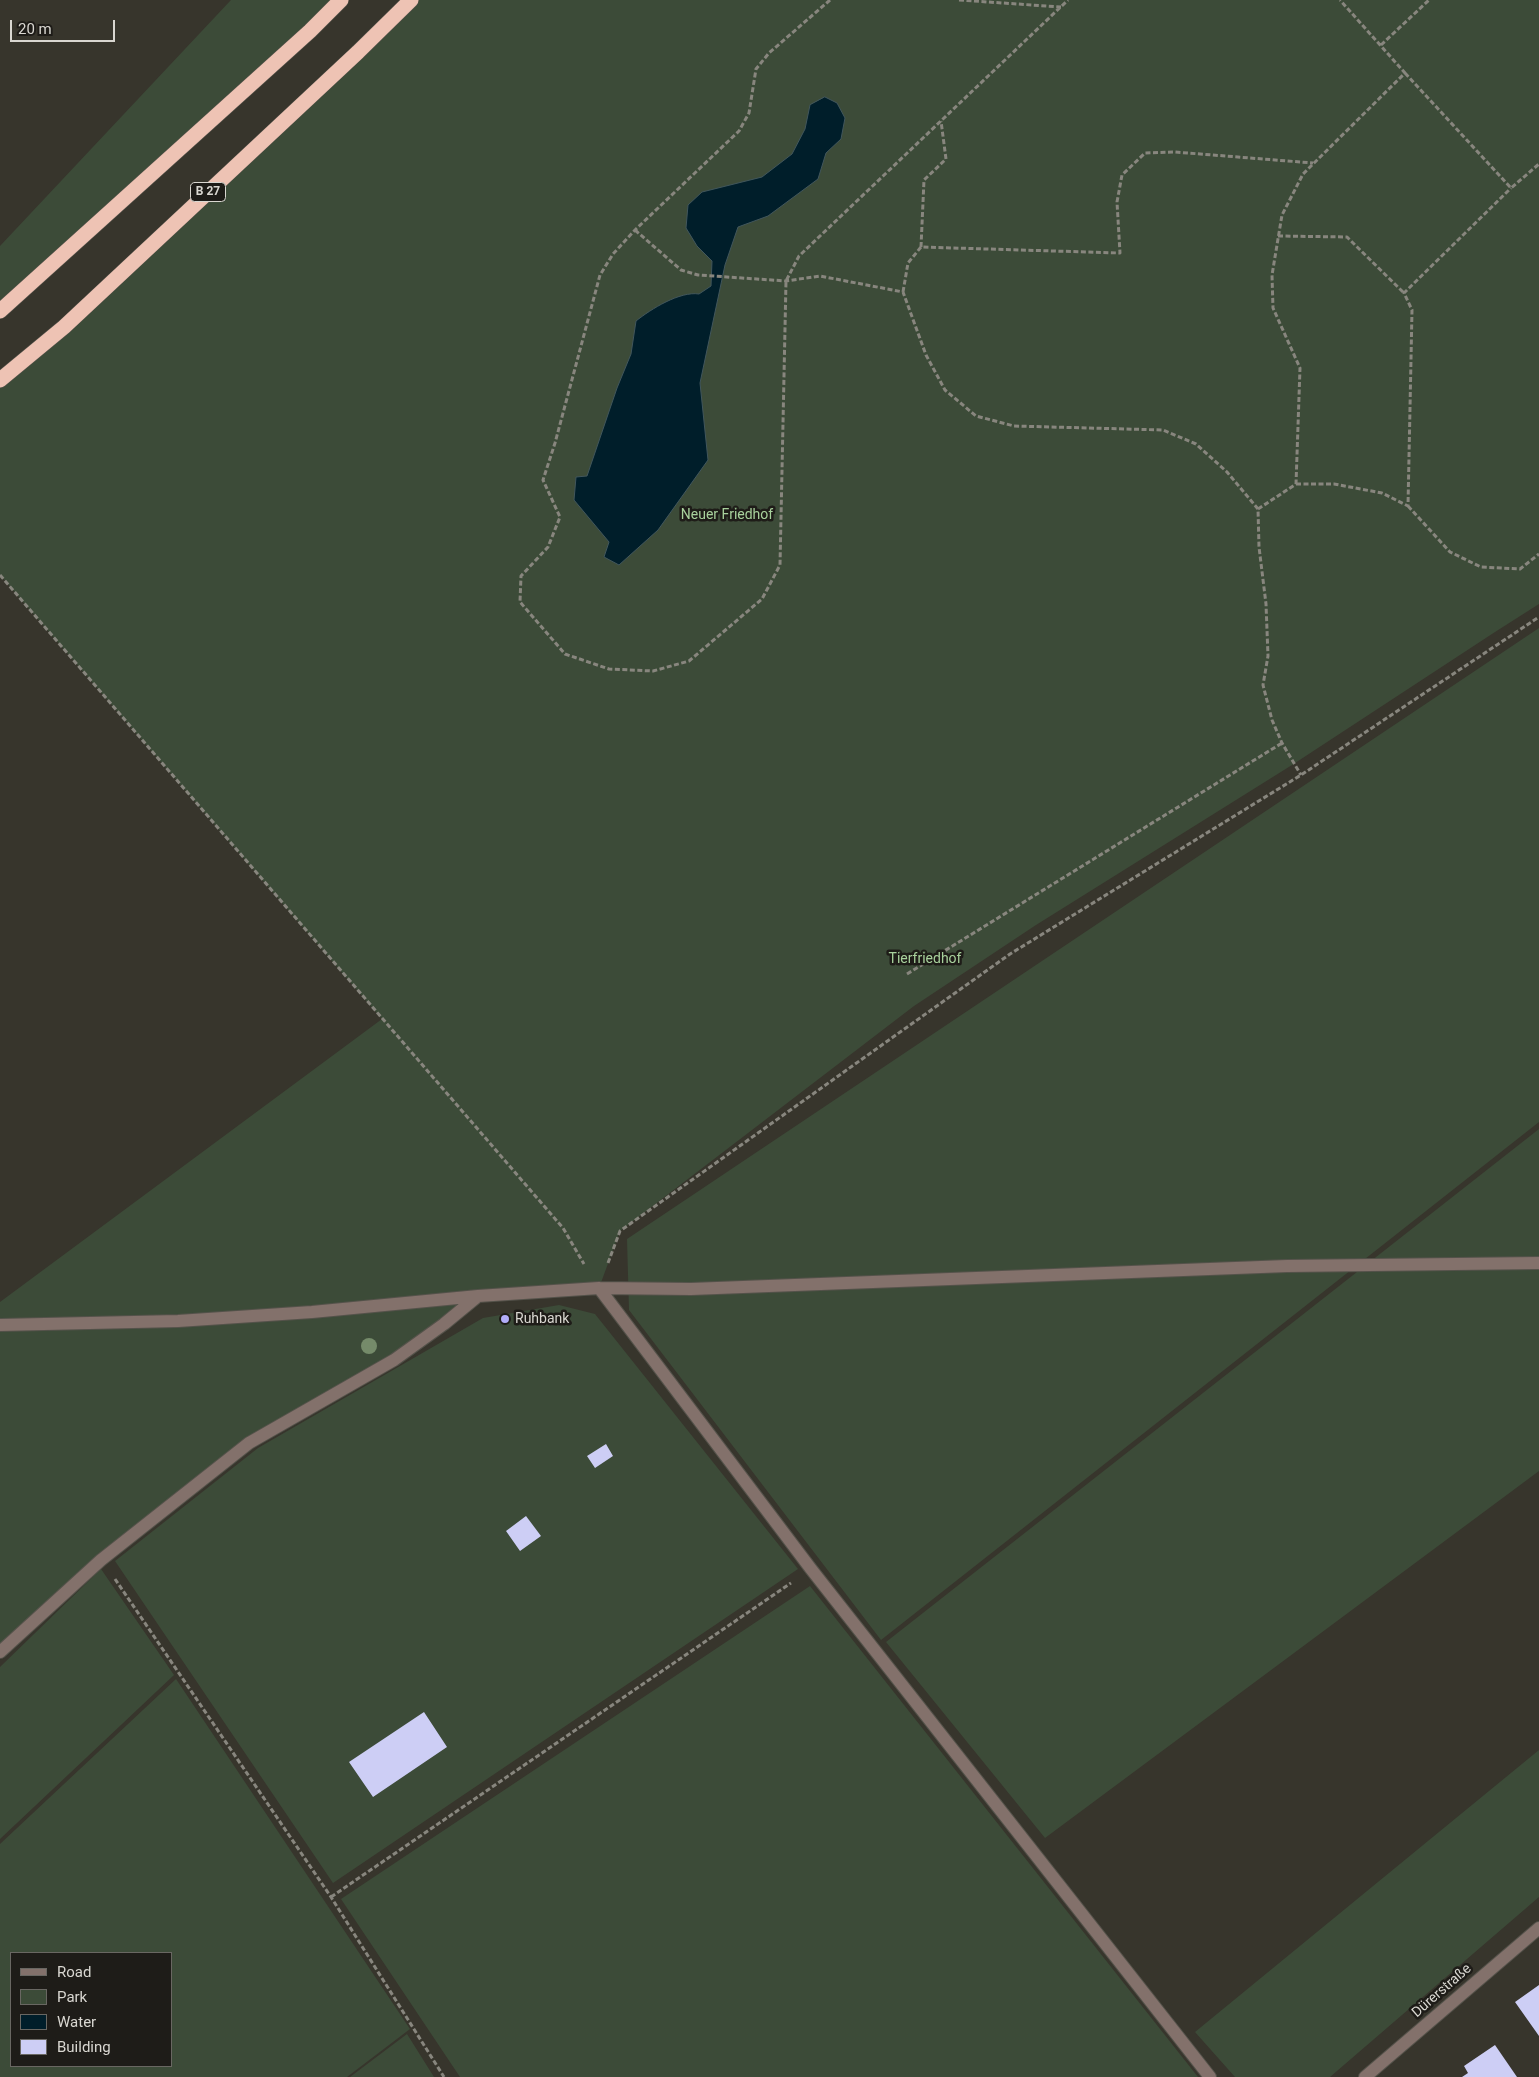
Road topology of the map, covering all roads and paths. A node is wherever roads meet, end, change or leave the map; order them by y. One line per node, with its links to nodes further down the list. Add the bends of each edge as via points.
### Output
1 (341, 0): 21 (highway)
2 (411, 0): 22 (highway, B 27, via 64,327)
3 (830, 0): 15 (path, via 769,53 756,69 749,112 739,131)
4 (959, 0): 8 (path)
5 (1068, 0): 8 (path)
6 (1340, 0): 9 (path)
7 (1429, 0): 9 (path)
8 (1061, 7): 11 (path)
9 (1381, 46): 10 (path)
10 (1405, 72): 12 (path); 14 (path)
11 (941, 121): 17 (path, via 946,159 924,180); 18 (path, via 799,256)
12 (1314, 163): 16 (path, via 1303,174 1282,215); 17 (path, via 1175,152 1145,153 1122,175 1117,202 1120,253)
13 (1539, 164): 14 (path)
14 (1511, 188): 20 (path)
15 (635, 230): 18 (path, via 681,270 698,275); 18 (path, via 613,254 600,275 543,480 560,517 548,547 521,576 520,602 565,654 609,669 652,671 688,661 762,599 780,564)
16 (1278, 236): 20 (path, via 1347,236); 23 (path, via 1272,274 1273,308 1300,368)
17 (921, 247): 19 (path, via 908,263)
18 (786, 281): 19 (path, via 820,276)
19 (903, 292): 25 (path, via 926,355 945,390 976,416 1014,426 1163,430 1196,444 1227,472)
20 (1404, 294): 24 (path, via 1412,310)
21 (0, 311)
22 (0, 380)
23 (1296, 484): 24 (path, via 1334,484 1382,493); 25 (path)
24 (1408, 506): 26 (path, via 1450,552 1481,567 1520,569)
25 (1258, 509): 29 (path, via 1268,647 1264,685 1272,720)
26 (1539, 554)
27 (0, 575): 33 (path, via 563,1228)
28 (1539, 617): 30 (path)
29 (1282, 743): 30 (path); 31 (path)
30 (1301, 775): 33 (path, via 1010,954 620,1231)
31 (907, 974)
32 (1539, 1263): 33 (street, via 1287,1266 690,1289)
33 (599, 1288): 34 (street); 37 (street)
34 (478, 1296): 35 (street, via 178,1321); 36 (street, via 394,1360 249,1443)
35 (0, 1325)
36 (101, 1560): 38 (street); 39 (path)
37 (811, 1569): 39 (path); 42 (street)
38 (0, 1652)
39 (331, 1897): 41 (path)
40 (1539, 1928): 43 (street, Dürerstraße)
41 (444, 2077)
42 (1210, 2077)
43 (1365, 2077)

